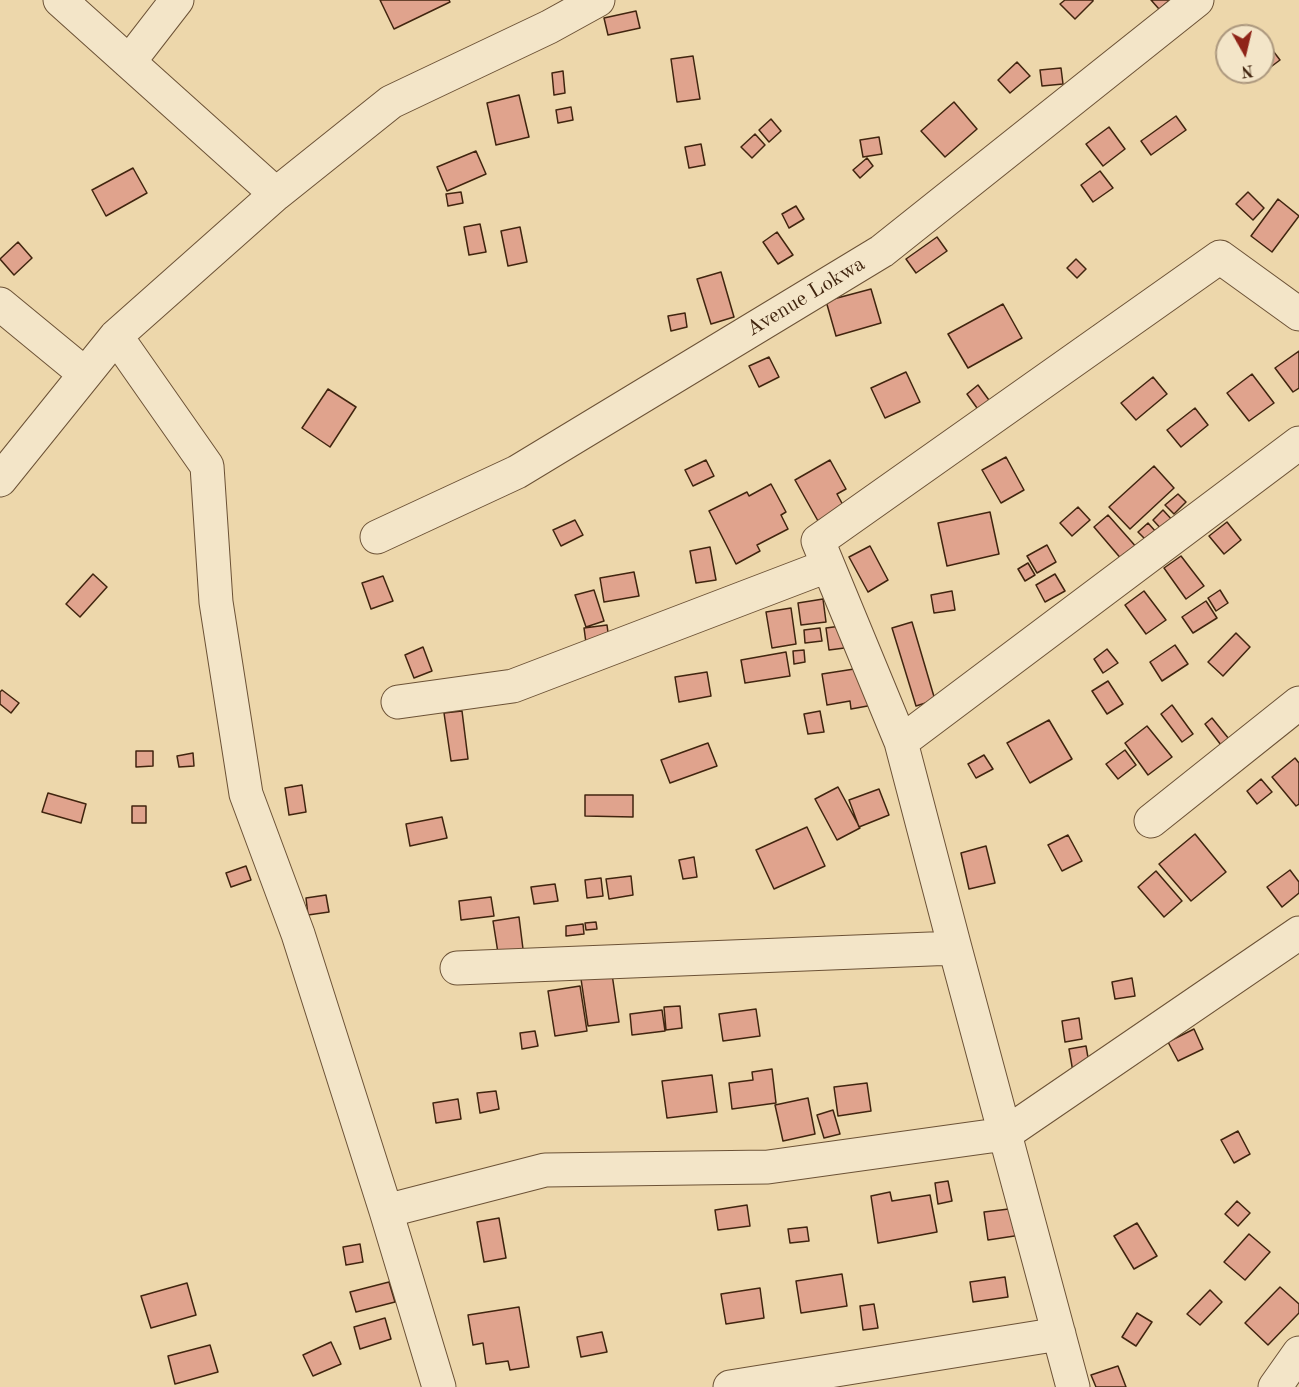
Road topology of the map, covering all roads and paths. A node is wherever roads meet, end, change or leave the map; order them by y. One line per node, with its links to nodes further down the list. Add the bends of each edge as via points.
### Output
1 (60, 0): 5 (street)
2 (177, 0): 5 (street)
3 (598, 0): 6 (street, via 391,102)
4 (1197, 0): 13 (street, Avenue Lokwa, via 882,251 517,472)
5 (129, 62): 6 (street)
6 (276, 194): 9 (street)
7 (0, 303): 10 (street)
8 (1299, 314): 14 (street, via 1220,257 818,541)
9 (116, 336): 10 (street); 23 (street, via 207,466 216,602 246,794 298,934)
10 (85, 374): 12 (street)
11 (1299, 443): 17 (street)
12 (0, 480)
13 (377, 537)
14 (827, 566): 15 (street, via 513,686); 17 (street)
15 (398, 702)
16 (1299, 703): 18 (street)
17 (901, 742): 20 (street)
18 (1151, 821)
19 (1299, 933): 22 (street)
20 (955, 948): 21 (street); 22 (street)
21 (457, 968)
22 (1005, 1134): 23 (street, via 768,1167 545,1170); 24 (street)
23 (386, 1211): 26 (street)
24 (1059, 1334): 27 (street); 28 (street)
25 (1299, 1353): 29 (street)
26 (440, 1387)
27 (730, 1387)
28 (1073, 1387)
29 (1275, 1387)

